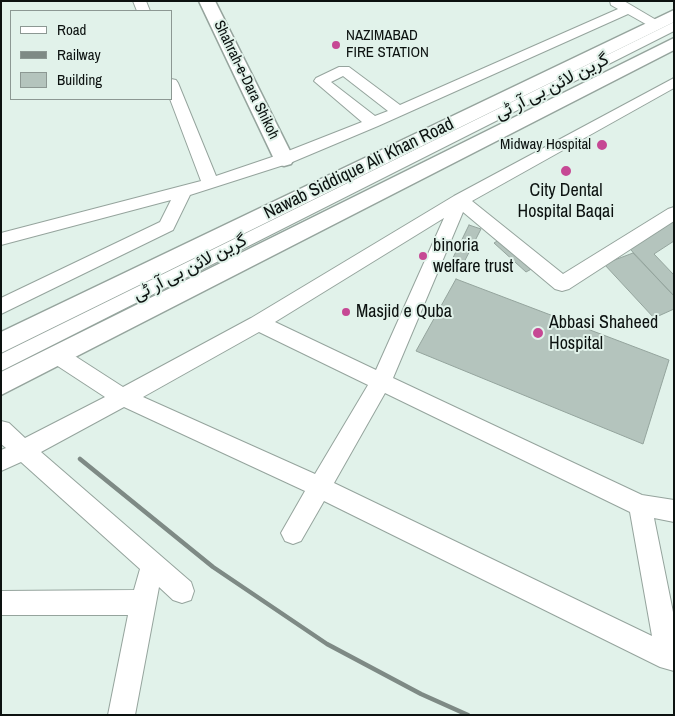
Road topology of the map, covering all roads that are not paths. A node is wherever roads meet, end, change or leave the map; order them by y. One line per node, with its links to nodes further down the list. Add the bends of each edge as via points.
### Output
1 (207, 1): 9 (main road, Shahrah-e-Dara Shikoh)
2 (628, 4): 3 (street); 7 (street, Nawab Siddique Ali Khan Road)
3 (668, 22): 17 (main road, Nawab Siddique Ali Khan Road); 19 (street, گرین لائن بی آر ٹی)
4 (674, 43): 18 (main road, Nawab Siddique Ali Khan Road)
5 (674, 82): 12 (street)
6 (172, 86): 10 (street)
7 (398, 112): 8 (street, Nawab Siddique Ali Khan Road); 8 (street, via 344,70 321,81)
8 (373, 123): 9 (street, Nawab Siddique Ali Khan Road)
9 (284, 159): 10 (street, Nawab Siddique Ali Khan Road)
10 (211, 184): 11 (street, Nawab Siddique Ali Khan Road)
11 (184, 191): 14 (street, Nawab Siddique Ali Khan Road); 15 (street, via 167,226)
12 (460, 200): 13 (street, via 562,284); 16 (street); 20 (street)
13 (674, 213)
14 (1, 239)
15 (1, 307)
16 (258, 323): 20 (street); 22 (street)
17 (1, 343)
18 (57, 356): 21 (main road, Nawab Siddique Ali Khan Road); 22 (street)
19 (1, 362)
20 (380, 382): 26 (street); 27 (street)
21 (1, 384)
22 (122, 397): 24 (street); 26 (street)
23 (1, 430): 24 (street)
24 (23, 450): 25 (street); 30 (street)
25 (1, 460)
26 (320, 487): 29 (street); 34 (street)
27 (640, 505): 28 (street); 34 (street)
28 (674, 511)
29 (293, 533)
30 (153, 565): 31 (street); 32 (street)
31 (182, 591)
32 (144, 602): 33 (street); 35 (street)
33 (1, 603)
34 (672, 658)
35 (120, 715)

